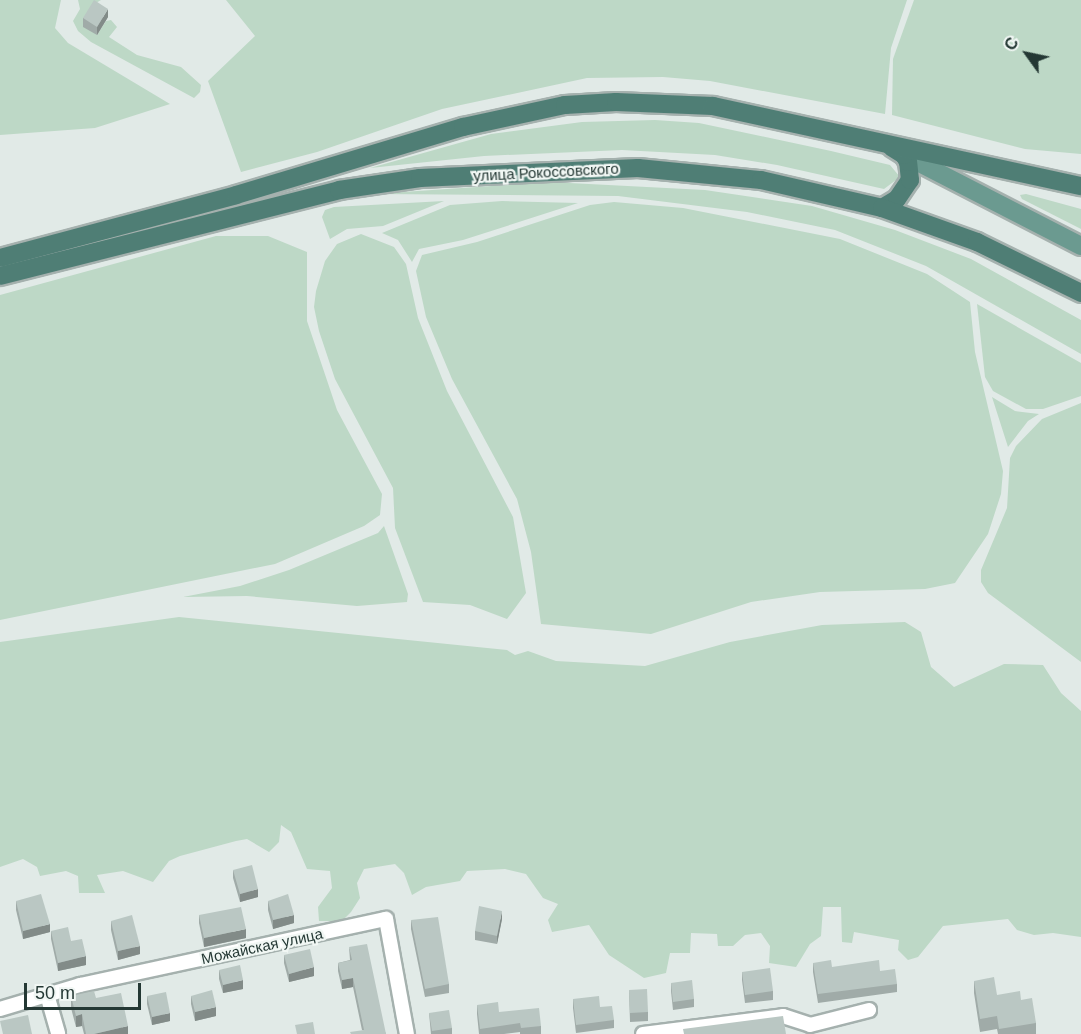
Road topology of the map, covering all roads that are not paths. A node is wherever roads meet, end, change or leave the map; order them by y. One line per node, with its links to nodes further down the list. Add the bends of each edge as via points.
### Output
1 (885, 144): 2 (highway); 3 (highway); 6 (highway, via 713,106 616,102 565,105 463,127 214,201)
2 (904, 154): 4 (highway, via 910,180 897,199); 5 (main road)
3 (1081, 186)
4 (882, 208): 7 (highway, улица Рокоссовского, via 761,180 690,170 597,168 420,178 339,190); 8 (highway, улица Рокоссовского, via 987,246)
5 (1081, 246)
6 (0, 258)
7 (0, 276)
8 (1081, 293)
9 (48, 998): 10 (street, Можайская улица); 13 (street); 14 (street, Можайская улица, via 80,985 386,919)
10 (0, 1009)
11 (869, 1010): 12 (street)
12 (810, 1029): 15 (street, via 783,1016)
13 (58, 1034)
14 (407, 1034)
15 (643, 1034)

